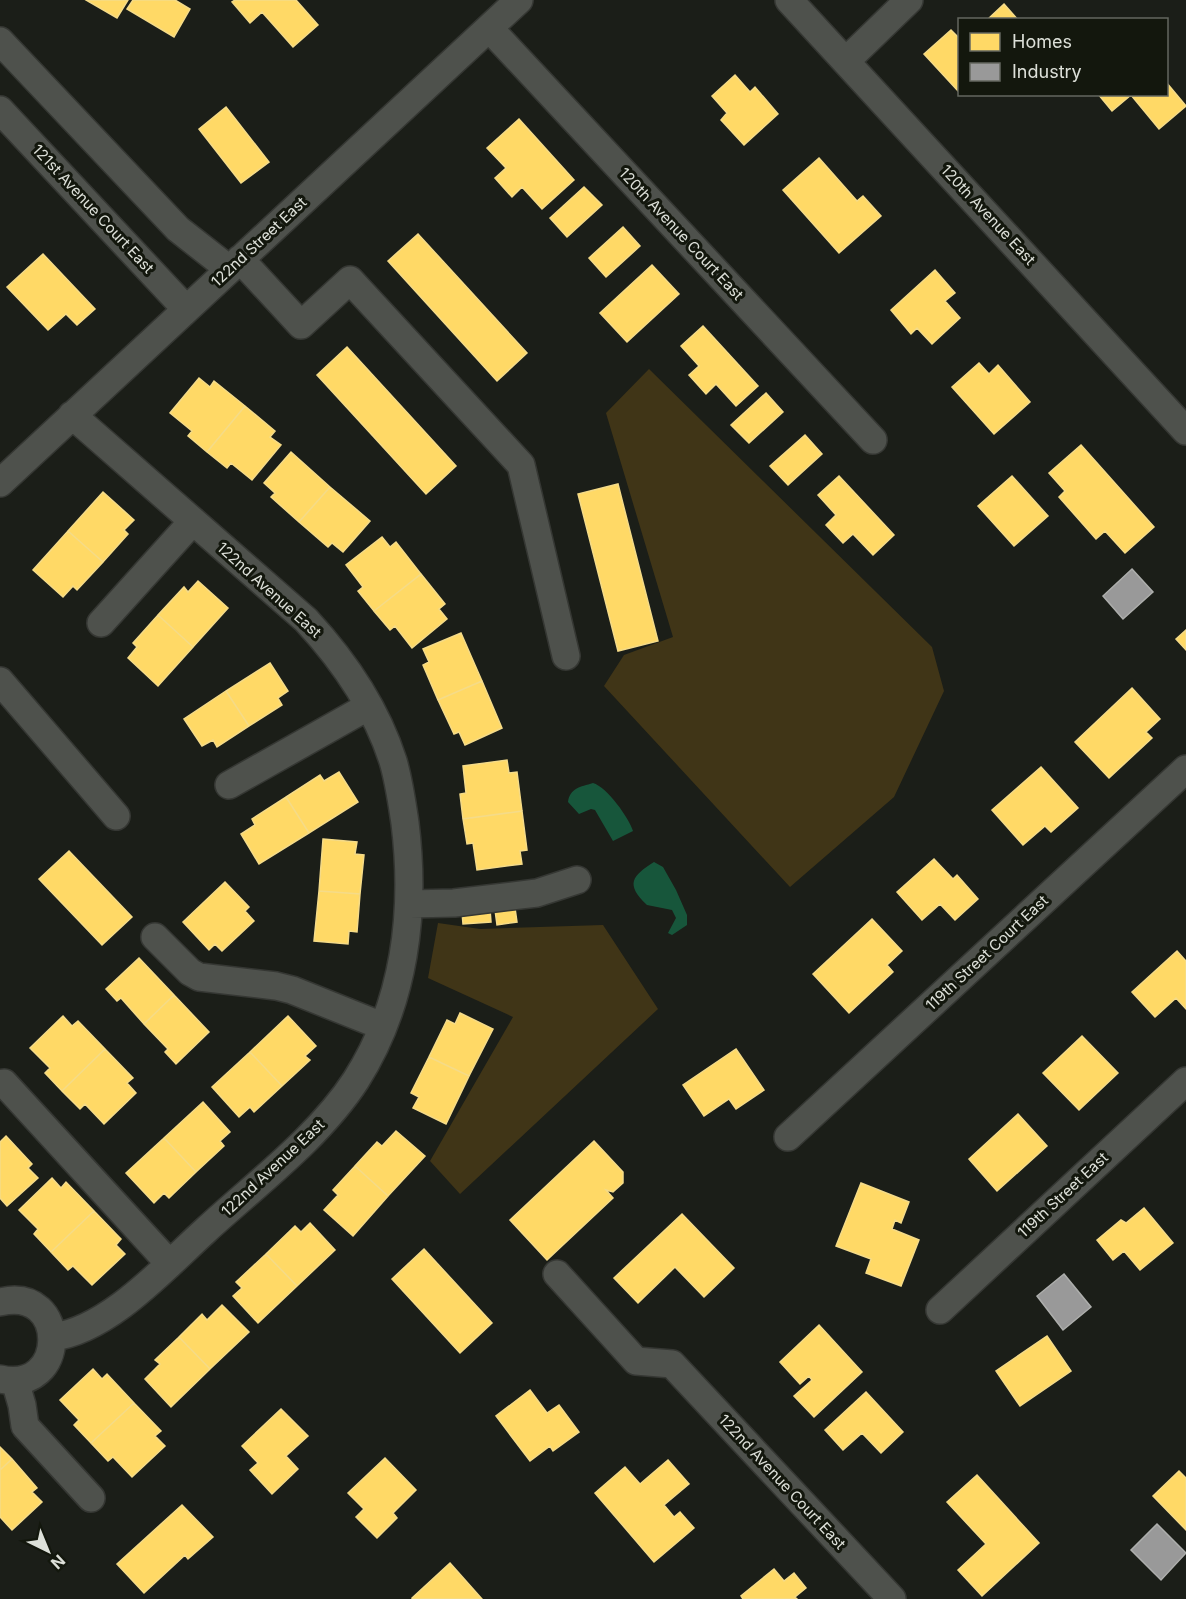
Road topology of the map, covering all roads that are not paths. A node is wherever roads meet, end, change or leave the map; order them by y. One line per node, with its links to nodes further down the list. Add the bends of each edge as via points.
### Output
1 (789, 0): 6 (street, 120th Avenue East)
2 (909, 0): 6 (street)
3 (510, 3): 4 (street, 122nd Street East)
4 (490, 29): 8 (street, 122nd Street East); 12 (street, 120th Avenue Court East)
5 (0, 41): 8 (street, via 178,229)
6 (846, 62): 11 (street, 120th Avenue East)
7 (0, 110): 9 (street, 121st Avenue Court East)
8 (235, 264): 9 (street, 122nd Street East); 16 (street, via 301,325 350,280 521,465)
9 (186, 309): 10 (street, 122nd Street East)
10 (72, 415): 13 (street, 122nd Street East); 14 (street, 122nd Avenue East)
11 (1186, 431)
12 (873, 440)
13 (0, 483)
14 (193, 521): 15 (street); 18 (street, 122nd Avenue East, via 306,620 333,650)
15 (101, 623)
16 (566, 656)
17 (0, 681): 21 (street)
18 (369, 706): 20 (street); 23 (street, 122nd Avenue East, via 393,762 402,804 410,861)
19 (1186, 769): 28 (street, 119th Street Court East)
20 (229, 785)
21 (116, 816)
22 (577, 880): 23 (street, via 537,893)
23 (410, 904): 25 (street, 122nd Avenue East, via 403,963)
24 (155, 937): 25 (street, via 199,977 292,990)
25 (382, 1026): 29 (street, 122nd Avenue East, via 356,1079 321,1126)
26 (1186, 1081): 32 (street, 119th Street East)
27 (4, 1083): 29 (street)
28 (789, 1137)
29 (169, 1263): 33 (street, 122nd Avenue East, via 108,1316 84,1329)
30 (557, 1274): 36 (street, 122nd Avenue Court East, via 636,1361 672,1364)
31 (0, 1302): 33 (street, via 22,1300 34,1306 50,1325)
32 (940, 1310)
33 (53, 1337): 34 (street, via 52,1350 39,1372 28,1378)
34 (8, 1380): 35 (street, via 22,1405 25,1426)
35 (91, 1498)
36 (892, 1599)

